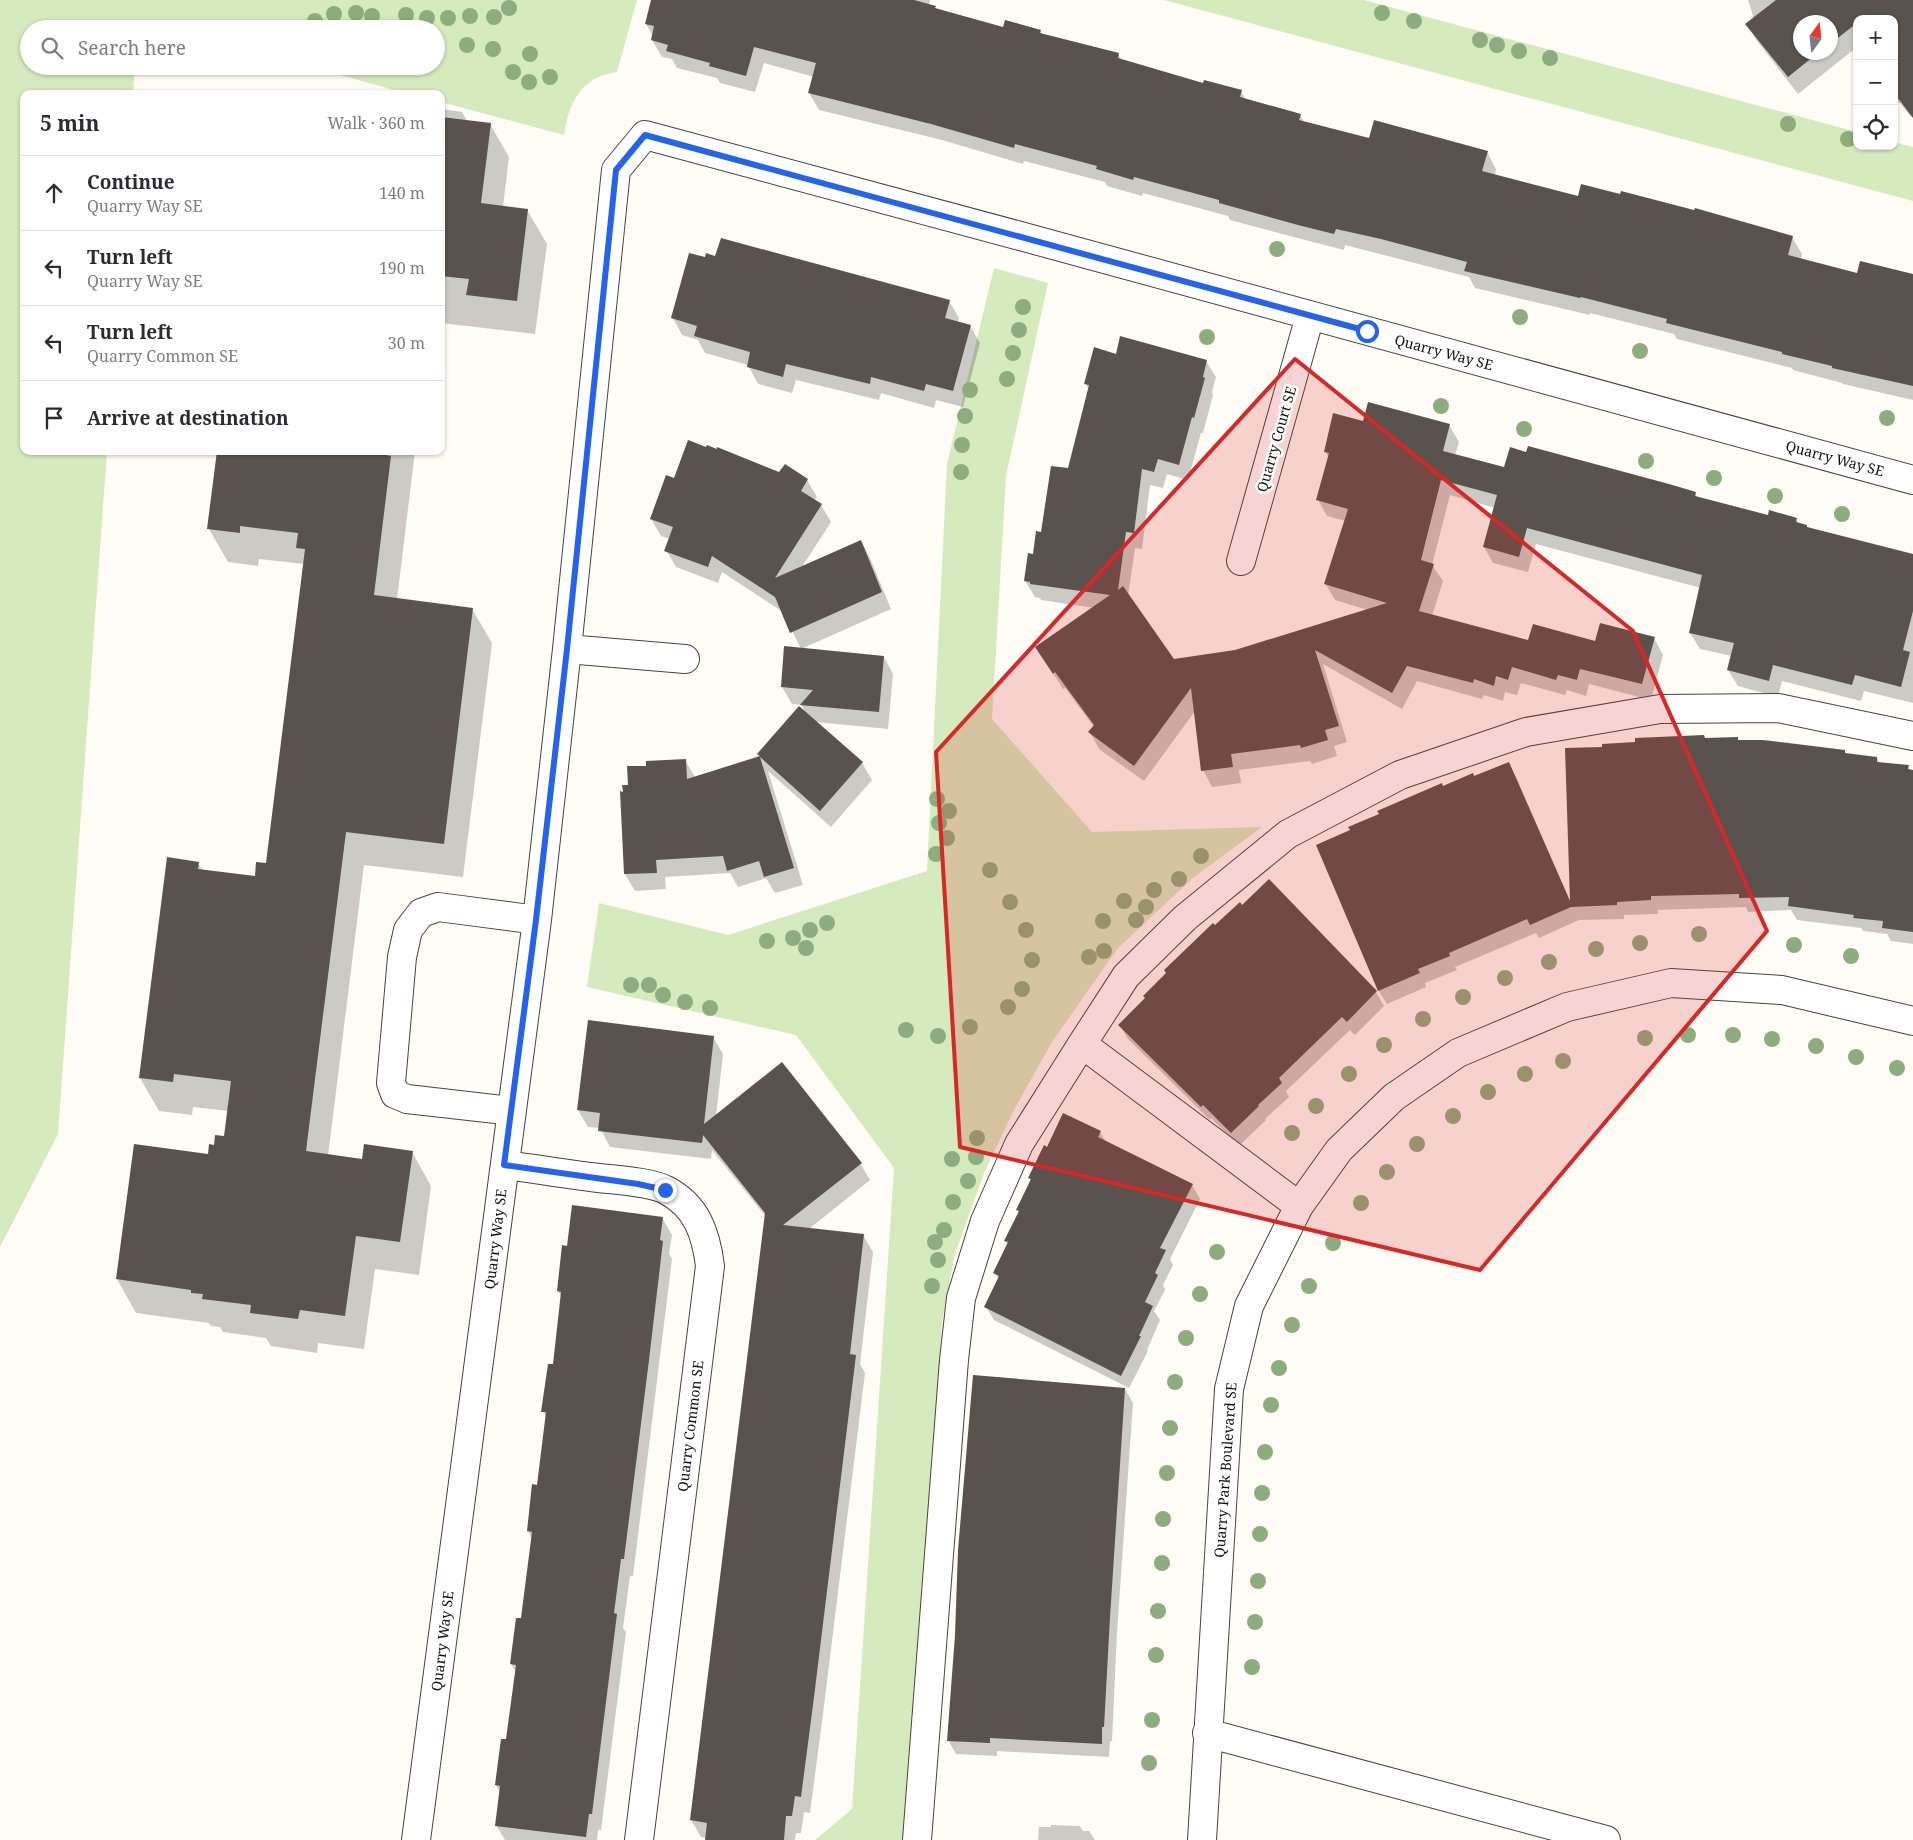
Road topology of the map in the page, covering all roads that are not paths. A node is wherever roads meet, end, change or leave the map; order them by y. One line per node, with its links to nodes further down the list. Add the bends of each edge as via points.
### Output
1 (1310, 316): 2 (street, Quarry Way SE); 3 (street, Quarry Court SE); 4 (street, Quarry Way SE, via 645,135 616,170)
2 (1913, 480)
3 (1241, 561)
4 (567, 649): 5 (street); 7 (street, Quarry Way SE)
5 (685, 659)
6 (1913, 736): 9 (street, via 1778,708 1660,709 1526,732 1400,775 1288,834 1185,918 1126,976)
7 (536, 920): 10 (street, Quarry Way SE); 10 (street, via 438,907 421,913 408,930 402,957 391,1083 395,1094 407,1099)
8 (1913, 1021): 12 (street, Quarry Park Boulevard SE, via 1782,990 1671,983 1567,1007 1458,1053 1394,1097 1339,1150)
9 (1082, 1044): 12 (street); 16 (street, via 1019,1144 985,1221 961,1298)
10 (512, 1110): 11 (street, Quarry Way SE)
11 (504, 1165): 14 (street, Quarry Way SE); 15 (street, Quarry Common SE, via 665,1190 697,1218 707,1242 710,1266)
12 (1299, 1206): 13 (street, Quarry Park Boulevard SE, via 1249,1306 1228,1389)
13 (1207, 1733): 17 (street, Quarry Park Boulevard SE); 18 (street)
14 (424, 1838)
15 (640, 1840)
16 (917, 1840)
17 (1202, 1840)
18 (1606, 1840)

